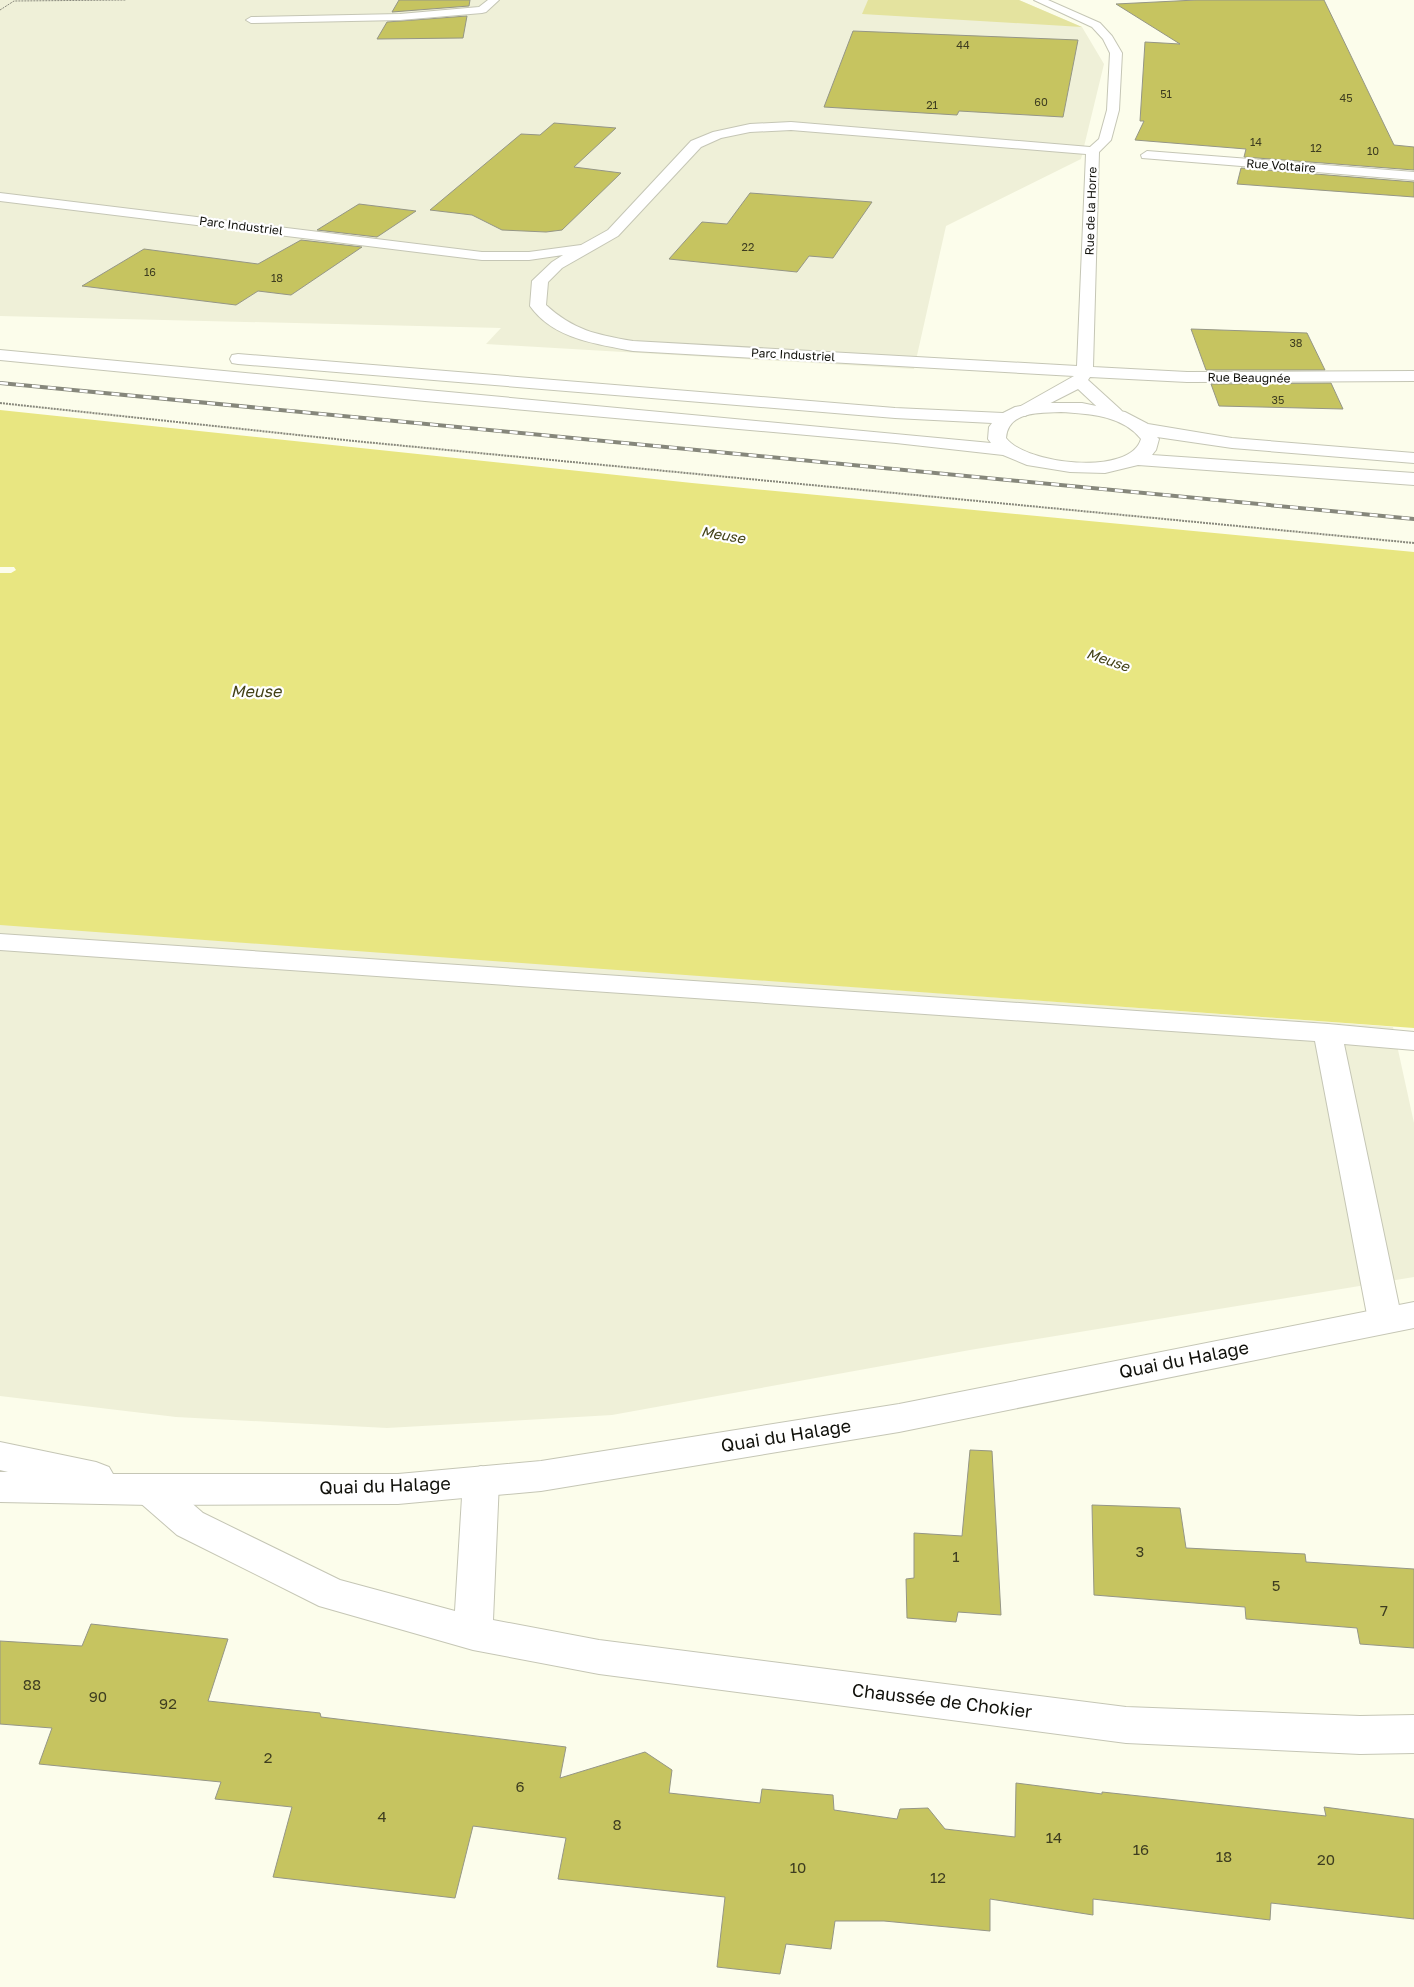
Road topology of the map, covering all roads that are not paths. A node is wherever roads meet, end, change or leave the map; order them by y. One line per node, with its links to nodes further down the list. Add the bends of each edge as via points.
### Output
1 (494, 0): 3 (main road, via 482,10 400,17)
2 (1040, 0): 4 (main road, Rue de la Horre, via 1096,25 1116,53 1113,110 1105,140)
3 (251, 20)
4 (1093, 151): 8 (main road, Parc Industriel, via 790,126 750,128 717,135 696,144 613,233); 15 (main road, Rue de la Horre)
5 (1147, 155): 6 (main road, Rue Voltaire)
6 (1414, 176)
7 (0, 197): 9 (main road, Parc Industriel)
8 (589, 247): 9 (main road, Parc Industriel, via 529,256); 10 (main road, Parc Industriel, via 557,265)
9 (482, 256): 10 (main road, Parc Industriel, via 516,267)
10 (540, 281): 15 (main road, Parc Industriel, via 538,306 553,322 582,337 633,346)
11 (0, 339): 12 (main road)
12 (30, 342)
13 (0, 355): 21 (main road)
14 (219, 357): 19 (main road, via 885,412)
15 (1082, 376): 16 (main road, Rue Beaugnée); 17 (main road); 18 (main road)
16 (1414, 376)
17 (1025, 411): 18 (main road, via 1076,407); 19 (main road)
18 (1115, 414): 20 (main road)
19 (1007, 418): 21 (main road, via 996,433 999,442)
20 (1143, 429): 22 (main road, via 1232,443); 23 (main road, via 1150,439 1147,450)
21 (1008, 450): 23 (main road, via 1032,461 1071,468 1111,466)
22 (1414, 458)
23 (1136, 459): 24 (main road)
24 (1414, 479)
25 (0, 942): 26 (main road)
26 (1328, 1033): 27 (main road); 28 (main road)
27 (1414, 1041)
28 (1400, 1317): 30 (main road, Quai du Halage, via 899,1418 541,1476)
29 (0, 1456): 32 (main road, Quai du Halage)
30 (481, 1481): 32 (main road, Quai du Halage, via 398,1489); 33 (main road)
31 (0, 1487): 32 (main road, Quai du Halage)
32 (151, 1490): 33 (main road, Chaussée de Chokier, via 190,1524 332,1594)
33 (473, 1633): 34 (main road, Chaussée de Chokier, via 599,1657 1126,1724 1360,1735)
34 (1414, 1734)

